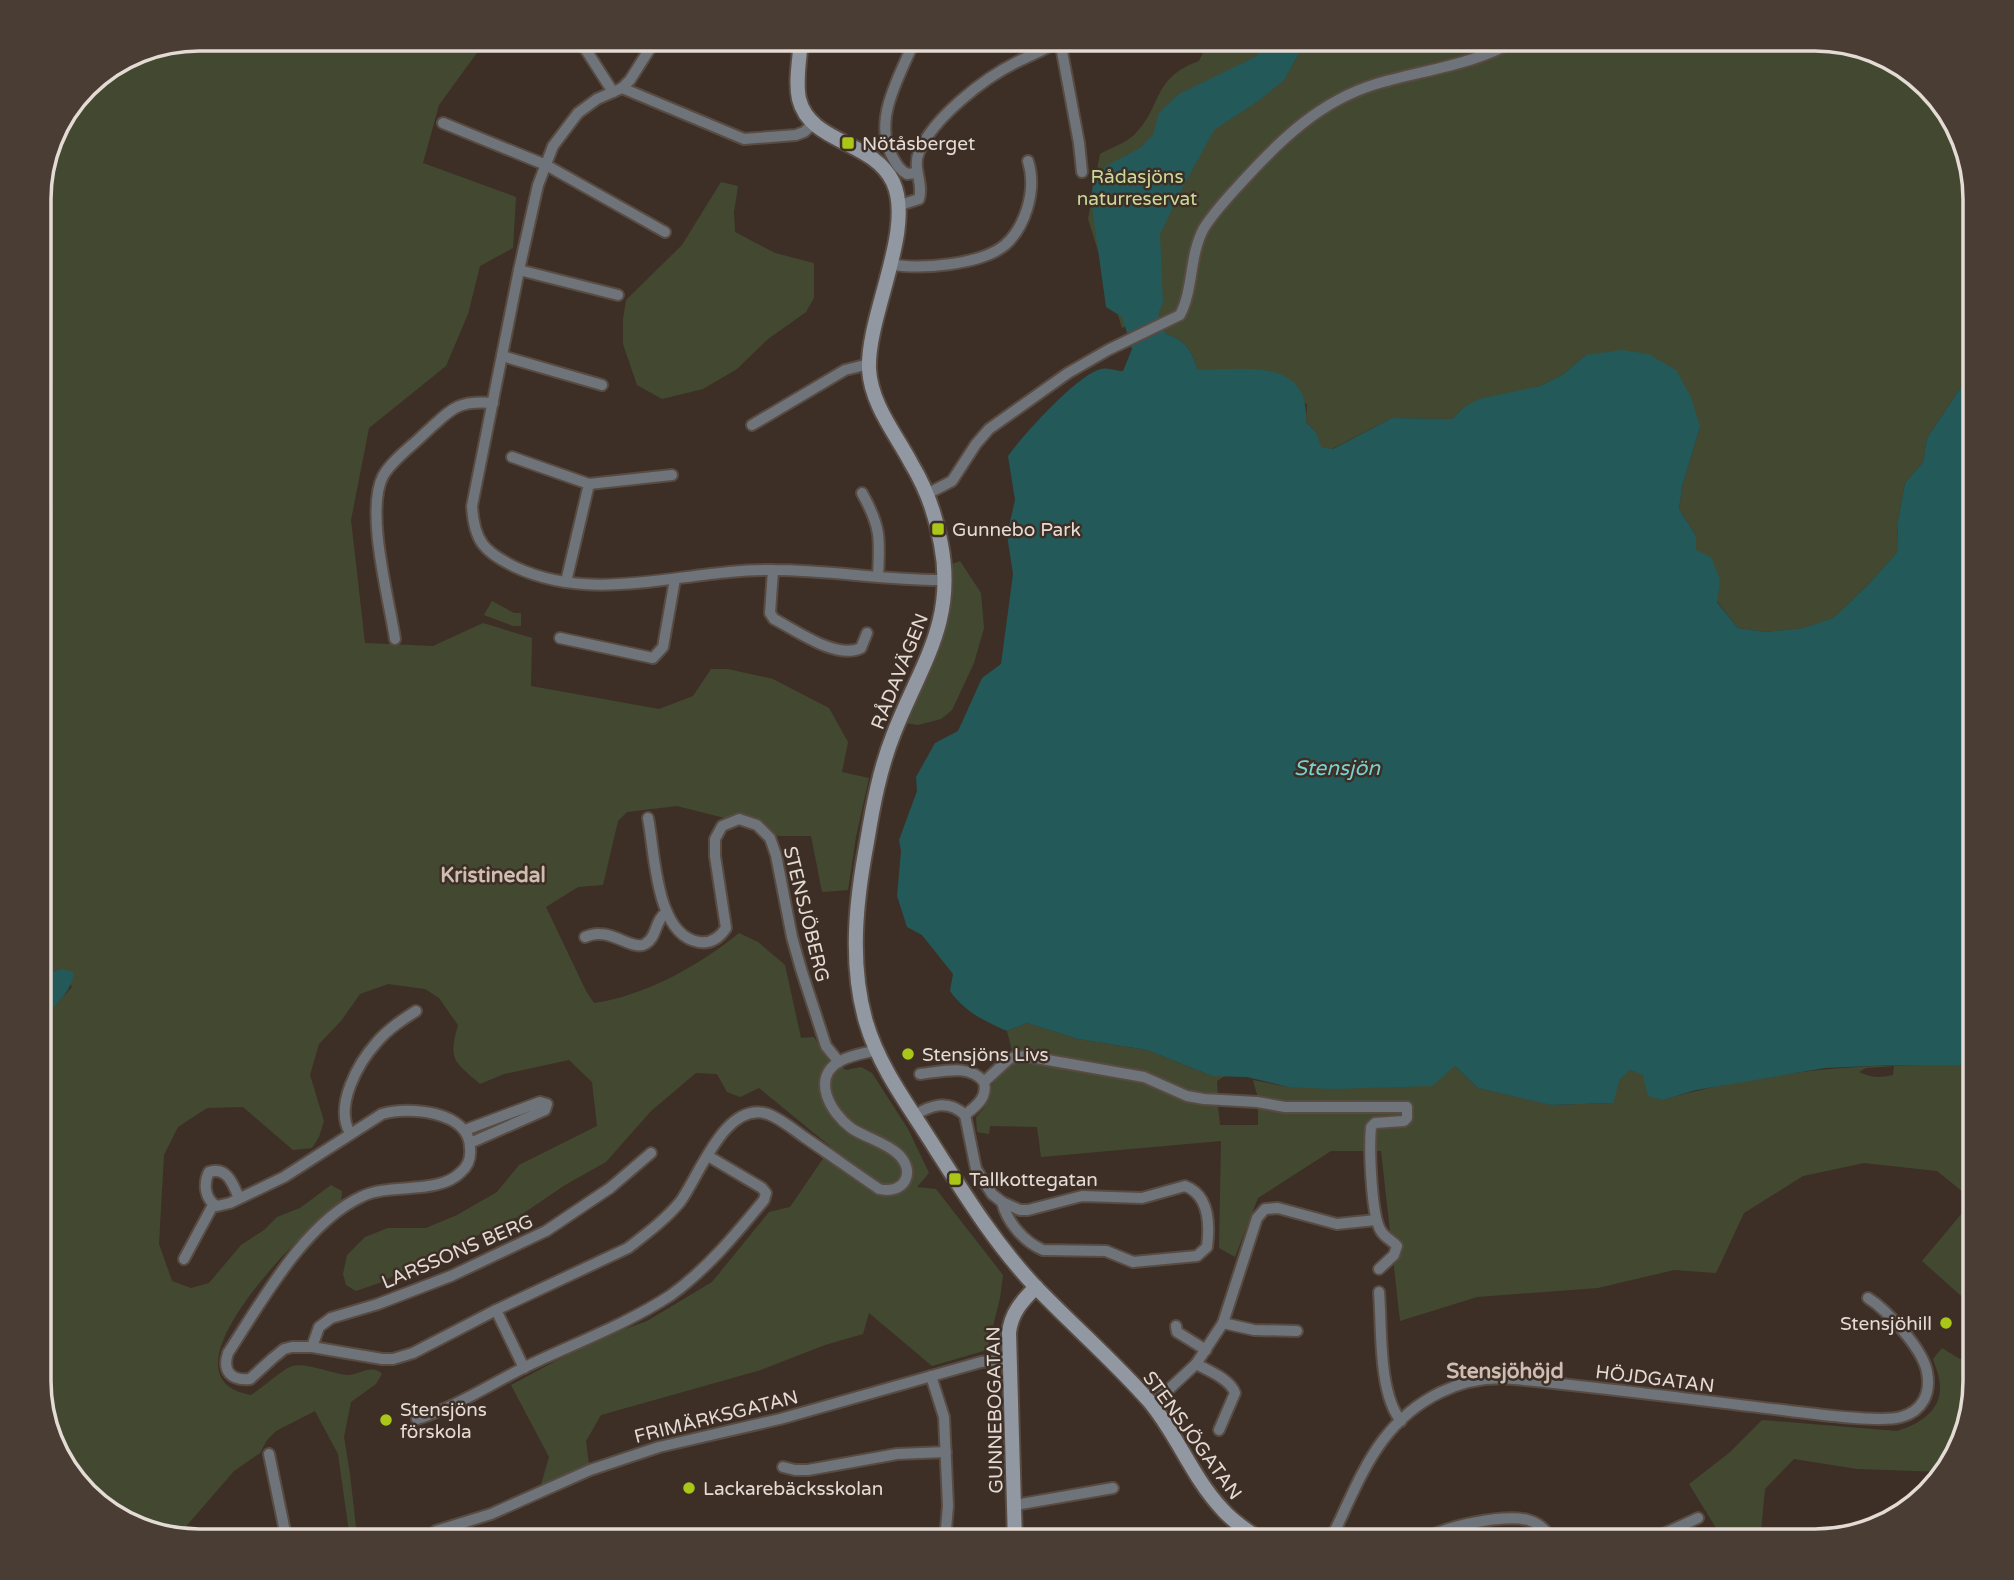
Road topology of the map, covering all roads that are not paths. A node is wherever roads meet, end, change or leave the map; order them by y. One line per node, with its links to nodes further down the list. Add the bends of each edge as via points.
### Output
1 (588, 51): 8 (street)
2 (646, 51): 8 (street, via 630,80)
3 (800, 51): 10 (street, via 800,100)
4 (910, 51): 14 (street, via 884,127 887,146 900,168 907,174)
5 (1043, 51): 14 (street, via 995,76 949,113 927,137)
6 (1062, 51): 13 (street)
7 (1493, 51): 29 (street, via 1346,94 1311,115 1258,164 1204,228 1180,315 1068,373 989,429 952,481)
8 (617, 90): 10 (street, via 744,139 796,135); 12 (street, via 578,113)
9 (443, 123): 12 (street)
10 (813, 124): 15 (street, via 877,162 894,183)
11 (1028, 161): 17 (street, via 1030,199 1019,227 1005,245 963,261 920,267)
12 (546, 164): 16 (street); 18 (street)
13 (1082, 172)
14 (916, 173): 15 (street, via 919,199)
15 (900, 205): 17 (street, RÅDAVÄGEN)
16 (665, 232)
17 (889, 264): 21 (street, RÅDAVÄGEN)
18 (519, 270): 19 (street); 20 (street)
19 (618, 295)
20 (502, 356): 22 (street); 23 (street)
21 (869, 364): 24 (street, via 845,370); 29 (street, RÅDAVÄGEN, via 880,409)
22 (602, 385)
23 (493, 403): 34 (street, via 472,506 475,532 482,545 505,562); 37 (street, via 469,401 453,408 399,457 378,487 375,506)
24 (752, 425)
25 (512, 457): 27 (street)
26 (671, 475): 27 (street)
27 (589, 484): 34 (street)
28 (862, 493): 31 (street, via 876,518 880,538)
29 (927, 494): 33 (street, RÅDAVÄGEN, via 938,529)
30 (773, 570): 31 (street); 32 (street); 35 (street, via 769,607 774,620 838,651 861,648)
31 (878, 576): 33 (street)
32 (675, 579): 34 (street, via 614,585); 36 (street, via 663,647 653,658)
33 (945, 579): 42 (street, RÅDAVÄGEN, via 944,606 934,642 878,784 858,896 861,994)
34 (566, 582)
35 (867, 633)
36 (560, 638)
37 (395, 639)
38 (648, 818): 39 (street, STENSJÖBERG, via 656,877)
39 (667, 912): 40 (street, via 659,918 653,937 642,946 601,933); 43 (street, STENSJÖBERG, via 689,939 705,942 722,934 727,924 715,856 718,831 728,821 739,819 764,830 776,855 792,937 822,1036)
40 (585, 937)
41 (416, 1011): 49 (street, via 384,1034 360,1067 345,1108)
42 (877, 1050): 43 (street); 47 (street, RÅDAVÄGEN)
43 (839, 1062): 52 (street, via 825,1086 828,1102 851,1128 906,1162 908,1174 901,1186 879,1189 778,1119 758,1112 734,1120)
44 (920, 1074): 45 (street, via 965,1071)
45 (984, 1082): 46 (street, via 983,1097); 56 (street, via 1010,1058 1025,1056 1144,1077 1204,1099 1285,1107 1407,1107 1404,1121 1371,1127)
46 (965, 1115): 47 (street, via 954,1107 939,1105); 54 (street, via 976,1169)
47 (914, 1116): 59 (street, RÅDAVÄGEN, via 986,1227)
48 (465, 1130): 49 (street, via 442,1117 397,1111 373,1117); 50 (street); 50 (street, via 540,1102 547,1104 545,1110)
49 (349, 1133): 53 (street, via 284,1177)
50 (470, 1143): 66 (street, via 467,1164 452,1179 365,1195 328,1220 275,1282 228,1353 227,1371 239,1380 250,1379 284,1349)
51 (651, 1153): 66 (street, LARSSONS BERG, via 590,1203 546,1231 451,1276 331,1318 318,1327)
52 (709, 1156): 62 (street, via 677,1205 628,1248); 70 (street, via 766,1194 732,1240 651,1307)
53 (239, 1198): 55 (street); 55 (street, via 228,1176 213,1170 206,1183)
54 (1002, 1202): 54 (street, via 1017,1229 1042,1250 1106,1251 1133,1262 1197,1256 1207,1247 1206,1209 1197,1193 1185,1186 1142,1198 1082,1196 1028,1210)
55 (213, 1205): 57 (street)
56 (1376, 1220): 58 (street, via 1397,1246); 63 (street, via 1337,1224 1278,1208 1265,1209 1257,1218)
57 (184, 1259)
58 (1378, 1269)
59 (1036, 1287): 68 (street, GUNNEBOGATAN, via 1011,1321); 72 (street, STENSJÖGATAN)
60 (1379, 1292): 74 (street, via 1387,1394)
61 (1868, 1298): 74 (street, HÖJDGATAN, via 1909,1339 1927,1372 1926,1399 1899,1418 1806,1413 1492,1378 1440,1391)
62 (496, 1310): 66 (street, via 393,1359); 70 (street)
63 (1223, 1322): 65 (street, via 1254,1330); 67 (street)
64 (1176, 1326): 67 (street, via 1177,1332)
65 (1297, 1331)
66 (312, 1347)
67 (1206, 1350): 69 (street)
68 (1011, 1359): 71 (street, FRIMÄRKSGATAN); 80 (street, GUNNEBOGATAN)
69 (1196, 1364): 72 (street); 75 (street, via 1234,1390)
70 (524, 1368): 73 (street)
71 (931, 1376): 76 (street, via 944,1417); 83 (street, FRIMÄRKSGATAN, via 659,1447)
72 (1152, 1405): 86 (street, STENSJÖGATAN, via 1212,1498)
73 (417, 1419)
74 (1401, 1421): 87 (street, HÖJDGATAN, via 1382,1441)
75 (1219, 1430)
76 (946, 1452): 78 (street, via 897,1454 808,1470); 84 (street)
77 (269, 1454): 82 (street)
78 (783, 1467)
79 (1113, 1488): 80 (street)
80 (1014, 1505): 85 (street, GUNNEBOGATAN)
81 (1698, 1518): 90 (street)
82 (284, 1529)
83 (442, 1529)
84 (946, 1529)
85 (1015, 1529)
86 (1244, 1529)
87 (1337, 1529)
88 (1447, 1529): 89 (street, via 1520,1519)
89 (1544, 1529)
90 (1675, 1529)

